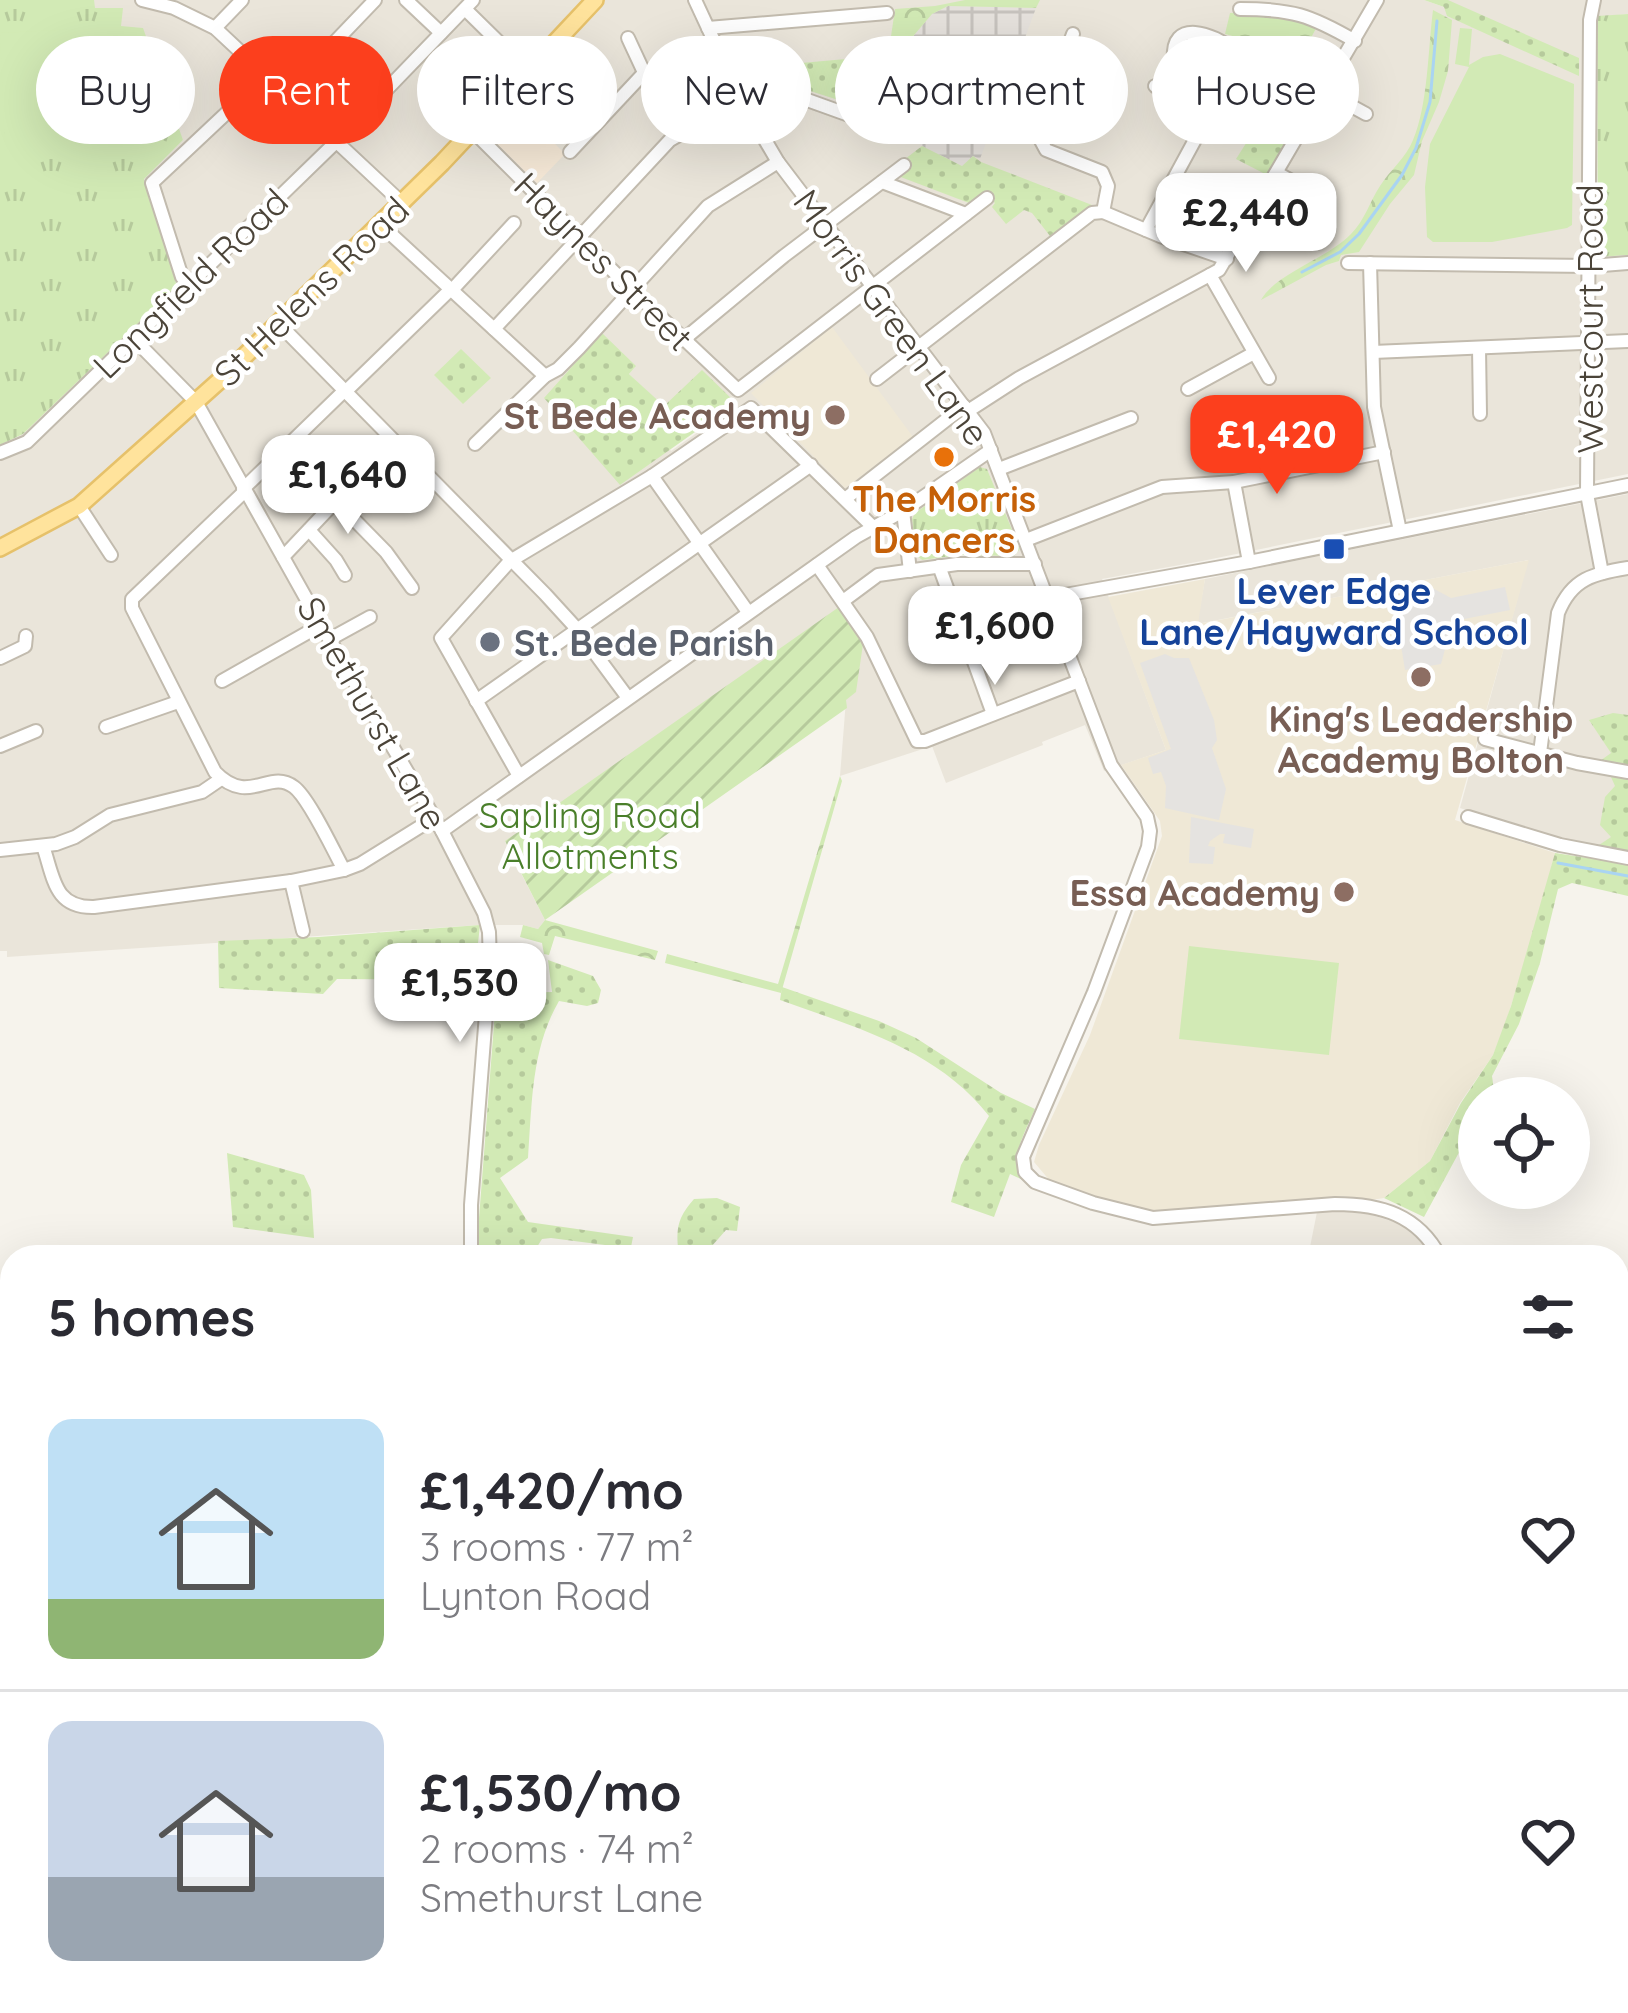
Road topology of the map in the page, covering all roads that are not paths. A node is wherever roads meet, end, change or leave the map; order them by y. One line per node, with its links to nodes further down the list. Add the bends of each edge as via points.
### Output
1 (142, 0): 12 (street)
2 (242, 0): 12 (street)
3 (375, 0): 17 (street)
4 (406, 0): 14 (street)
5 (595, 0): 19 (main road, St Helens Road)
6 (695, 0): 13 (street, Morris Green Lane)
7 (1377, 0): 22 (street)
8 (1594, 0): 57 (street, Westcourt Road)
9 (469, 4): 14 (street, Longfield Road); 18 (street)
10 (1240, 9): 21 (street, via 1296,13)
11 (887, 13): 13 (street)
12 (215, 28): 16 (street)
13 (708, 28): 20 (street, Morris Green Lane)
14 (441, 33): 26 (street, Longfield Road)
15 (1073, 34): 46 (street, via 1035,144 1102,172)
16 (224, 36)
17 (341, 36)
18 (497, 36)
19 (561, 36)
20 (712, 36)
21 (1345, 36)
22 (1357, 36)
23 (628, 38): 24 (street)
24 (641, 66)
25 (641, 76): 38 (street)
26 (393, 83)
27 (1359, 110): 28 (street)
28 (1366, 114)
29 (219, 120): 59 (street, via 152,183)
30 (334, 144): 59 (street, Longfield Road)
31 (338, 144): 45 (street)
32 (459, 144): 45 (main road, St Helens Road)
33 (486, 144): 52 (street, Haynes Street)
34 (667, 144): 52 (street)
35 (767, 144): 39 (street, Morris Green Lane)
36 (1193, 144): 51 (street)
37 (1294, 144): 41 (street)
38 (570, 152)
39 (778, 162): 50 (street, Morris Green Lane); 62 (street, via 708,206)
40 (904, 165): 42 (street)
41 (1277, 173): 43 (street); 53 (street)
42 (882, 182): 47 (street); 50 (street)
43 (1319, 196)
44 (987, 198): 47 (street)
45 (402, 203): 49 (main road, St Helens Road)
46 (1103, 212): 51 (street); 69 (street)
47 (966, 214): 60 (street)
48 (514, 223): 61 (street)
49 (381, 225): 61 (street); 63 (main road, St Helens Road)
50 (824, 226): 60 (street, Morris Green Lane); 66 (street)
51 (1146, 230): 53 (street)
52 (578, 236): 62 (street, Haynes Street); 64 (street)
53 (1227, 260): 58 (street)
54 (1348, 263): 55 (street)
55 (1370, 263): 57 (street); 72 (street)
56 (1628, 263): 57 (street)
57 (1590, 266): 68 (street, Westcourt Road)
58 (1210, 274): 71 (street); 79 (street)
59 (188, 285): 65 (street, Longfield Road)
60 (871, 286): 66 (street, Haynes Street, via 738,390); 69 (street, Morris Green Lane)
61 (452, 289): 64 (street); 77 (street)
62 (631, 289): 66 (street, Haynes Street); 73 (street)
63 (279, 325): 77 (street); 78 (main road, St Helens Road)
64 (494, 329): 73 (street)
65 (133, 338): 78 (street, Smethurst Lane); 85 (street, Longfield Road, via 27,442)
66 (683, 340)
67 (1628, 340): 68 (street)
68 (1589, 343): 70 (street); 92 (street, Westcourt Road)
69 (919, 347): 74 (street); 79 (street, Morris Green Lane)
70 (1479, 348): 72 (street); 80 (street)
71 (1254, 352): 75 (street); 76 (street)
72 (1373, 352): 84 (street)
73 (544, 376): 82 (street)
74 (877, 379)
75 (1269, 379)
76 (1187, 386)
77 (344, 392): 91 (street); 104 (street)
78 (196, 402): 91 (street, Smethurst Lane); 94 (main road, St Helens Road)
79 (966, 409): 83 (street, Morris Green Lane); 93 (street)
80 (1480, 414)
81 (1131, 418): 87 (street)
82 (476, 444)
83 (991, 450): 87 (street, Morris Green Lane); 95 (street)
84 (1384, 452): 89 (street); 98 (street)
85 (0, 453)
86 (811, 465): 88 (street, via 751,408); 93 (street); 100 (street)
87 (999, 469): 99 (street, Morris Green Lane)
88 (652, 476): 100 (street); 104 (street)
89 (1234, 482): 99 (street, via 1162,487); 105 (street)
90 (1628, 485): 92 (street)
91 (244, 490): 103 (street, Smethurst Lane); 127 (street, via 131,601)
92 (1587, 494): 98 (street); 111 (street, Westcourt Road)
93 (844, 499): 96 (street)
94 (79, 506): 101 (main road, St Helens Road); 102 (street)
95 (903, 511): 96 (street); 110 (street)
96 (873, 527): 107 (street)
97 (308, 530): 103 (street); 112 (street); 113 (street, via 336,501)
98 (1400, 532): 105 (street)
99 (1026, 540): 106 (street, Morris Green Lane)
100 (700, 543): 116 (street); 119 (street)
101 (0, 548)
102 (111, 555)
103 (283, 557): 118 (street, Smethurst Lane)
104 (510, 560): 119 (street); 126 (street, via 441,638)
105 (1249, 562): 114 (street)
106 (1035, 564): 108 (street); 114 (street, Morris Green Lane)
107 (817, 565): 115 (street); 116 (street)
108 (939, 566): 110 (street); 128 (street)
109 (1628, 568): 111 (street)
110 (910, 571): 115 (street, via 874,577)
111 (1602, 573): 133 (street, via 1576,584 1558,613)
112 (345, 575)
113 (412, 588)
114 (1048, 598): 124 (street, Morris Green Lane)
115 (843, 601): 128 (street, via 917,741)
116 (748, 612): 125 (street)
117 (370, 616): 120 (street)
118 (321, 625): 120 (street, Smethurst Lane); 123 (street)
119 (578, 629): 125 (street); 126 (street)
120 (330, 639): 138 (street, Smethurst Lane)
121 (30, 644): 122 (street)
122 (0, 658)
123 (222, 681)
124 (1079, 681): 128 (street); 147 (street, Morris Green Lane, via 1117,776 1147,817 1150,840 1023,1156 1025,1172 1093,1203 1153,1218 1365,1206 1415,1223)
125 (628, 698): 135 (street)
126 (476, 701): 135 (street)
127 (178, 702): 129 (street); 136 (street)
128 (993, 714)
129 (106, 728)
130 (36, 731): 132 (street)
131 (1485, 739): 133 (street)
132 (0, 746)
133 (1540, 753): 134 (street)
134 (1628, 772)
135 (519, 776): 138 (street)
136 (221, 778): 140 (street, via 202,792 117,813); 143 (street, via 244,788 294,787)
137 (1468, 817): 142 (street)
138 (438, 824): 143 (street); 146 (street, Smethurst Lane, via 480,903 490,946)
139 (1628, 839): 142 (street)
140 (43, 847): 141 (street); 144 (street, via 58,891 81,907)
141 (0, 850)
142 (1627, 858)
143 (344, 870): 144 (street)
144 (291, 881): 145 (street)
145 (303, 931)
146 (471, 1245)
147 (1433, 1245)

